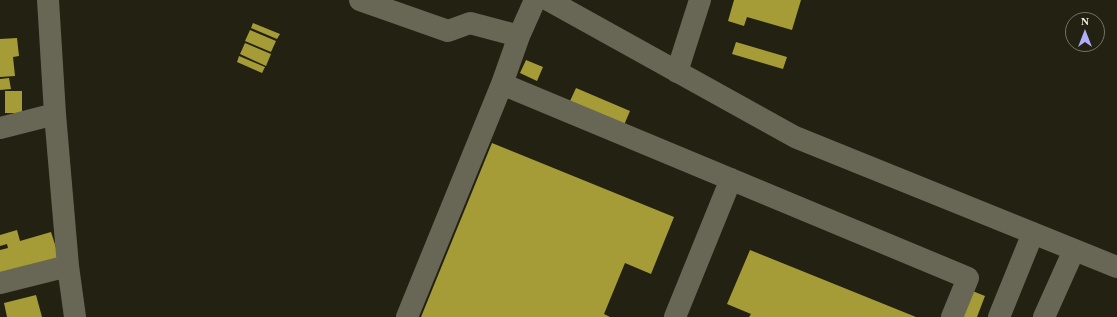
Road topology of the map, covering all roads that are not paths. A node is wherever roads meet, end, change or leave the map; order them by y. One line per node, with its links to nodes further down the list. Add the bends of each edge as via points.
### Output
1 (48, 0): 9 (street)
2 (360, 0): 6 (street, via 448,31 470,23)
3 (535, 0): 6 (street)
4 (548, 0): 7 (street)
5 (700, 0): 7 (street)
6 (519, 36): 8 (street)
7 (677, 72): 12 (street, via 795,137)
8 (502, 84): 11 (street); 18 (street)
9 (55, 114): 10 (street); 14 (street)
10 (0, 128)
11 (731, 179): 19 (street); 20 (street, via 968,278)
12 (1033, 233): 13 (street); 21 (street)
13 (1074, 250): 15 (street); 22 (street)
14 (68, 266): 16 (street); 17 (street)
15 (1117, 267)
16 (0, 283)
17 (75, 317)
18 (407, 317)
19 (675, 317)
20 (952, 317)
21 (999, 317)
22 (1044, 317)

